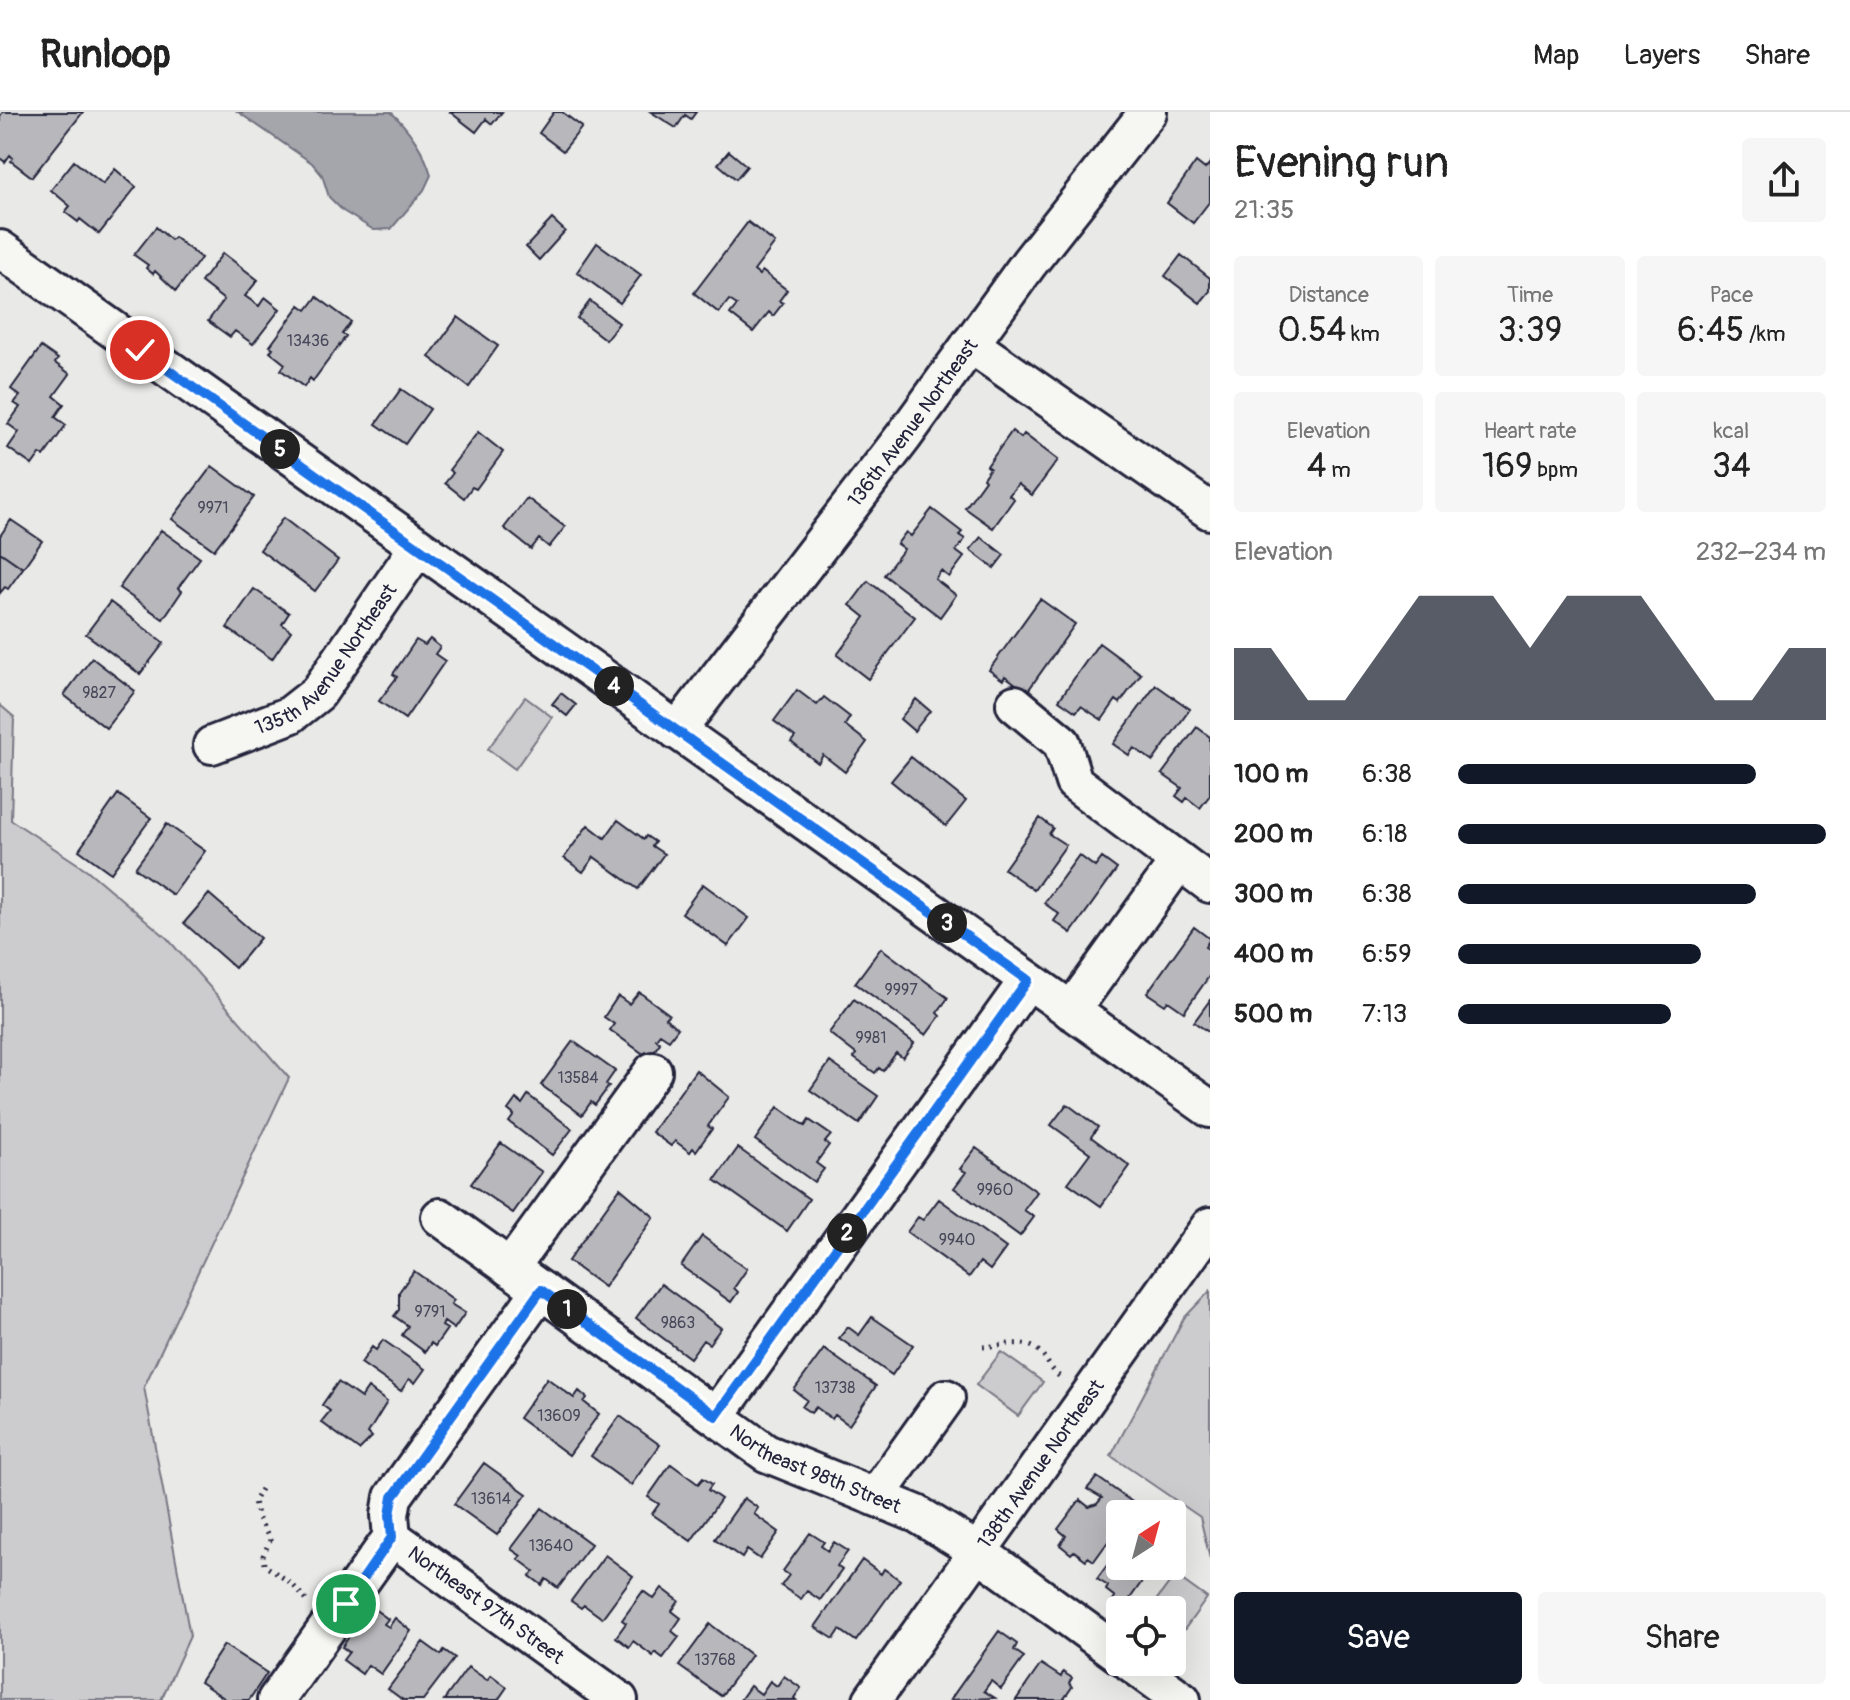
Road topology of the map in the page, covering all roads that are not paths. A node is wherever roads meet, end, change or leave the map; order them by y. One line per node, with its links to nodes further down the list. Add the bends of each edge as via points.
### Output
1 (1148, 112): 3 (street, 136th Avenue Northeast)
2 (0, 249): 5 (street)
3 (970, 344): 4 (street); 7 (street, 136th Avenue Northeast)
4 (1210, 511)
5 (418, 547): 7 (street); 8 (street, 135th Avenue Northeast, via 318,693 290,715)
6 (1015, 704): 9 (street, via 1062,743 1074,782)
7 (677, 731): 11 (street)
8 (212, 745)
9 (1179, 861): 10 (street); 12 (street)
10 (1210, 884)
11 (1028, 980): 12 (street); 20 (street)
12 (1071, 1011): 14 (street)
13 (653, 1071): 17 (street)
14 (1210, 1109)
15 (440, 1217): 17 (street, Northeast 98th Street)
16 (1210, 1226): 23 (street, 138th Avenue Northeast)
17 (510, 1268): 18 (street, Northeast 98th Street)
18 (541, 1290): 20 (street, Northeast 98th Street); 22 (street, via 393,1497)
19 (946, 1398): 21 (street)
20 (716, 1416): 21 (street, Northeast 98th Street, via 766,1453)
21 (876, 1496): 23 (street, Northeast 98th Street)
22 (392, 1537): 26 (street); 27 (street, Northeast 97th Street)
23 (977, 1551): 24 (street, Northeast 98th Street); 28 (street, 138th Avenue Northeast)
24 (1106, 1645)
25 (1149, 1676): 29 (street)
26 (276, 1700)
27 (619, 1700)
28 (872, 1700)
29 (1182, 1700)

